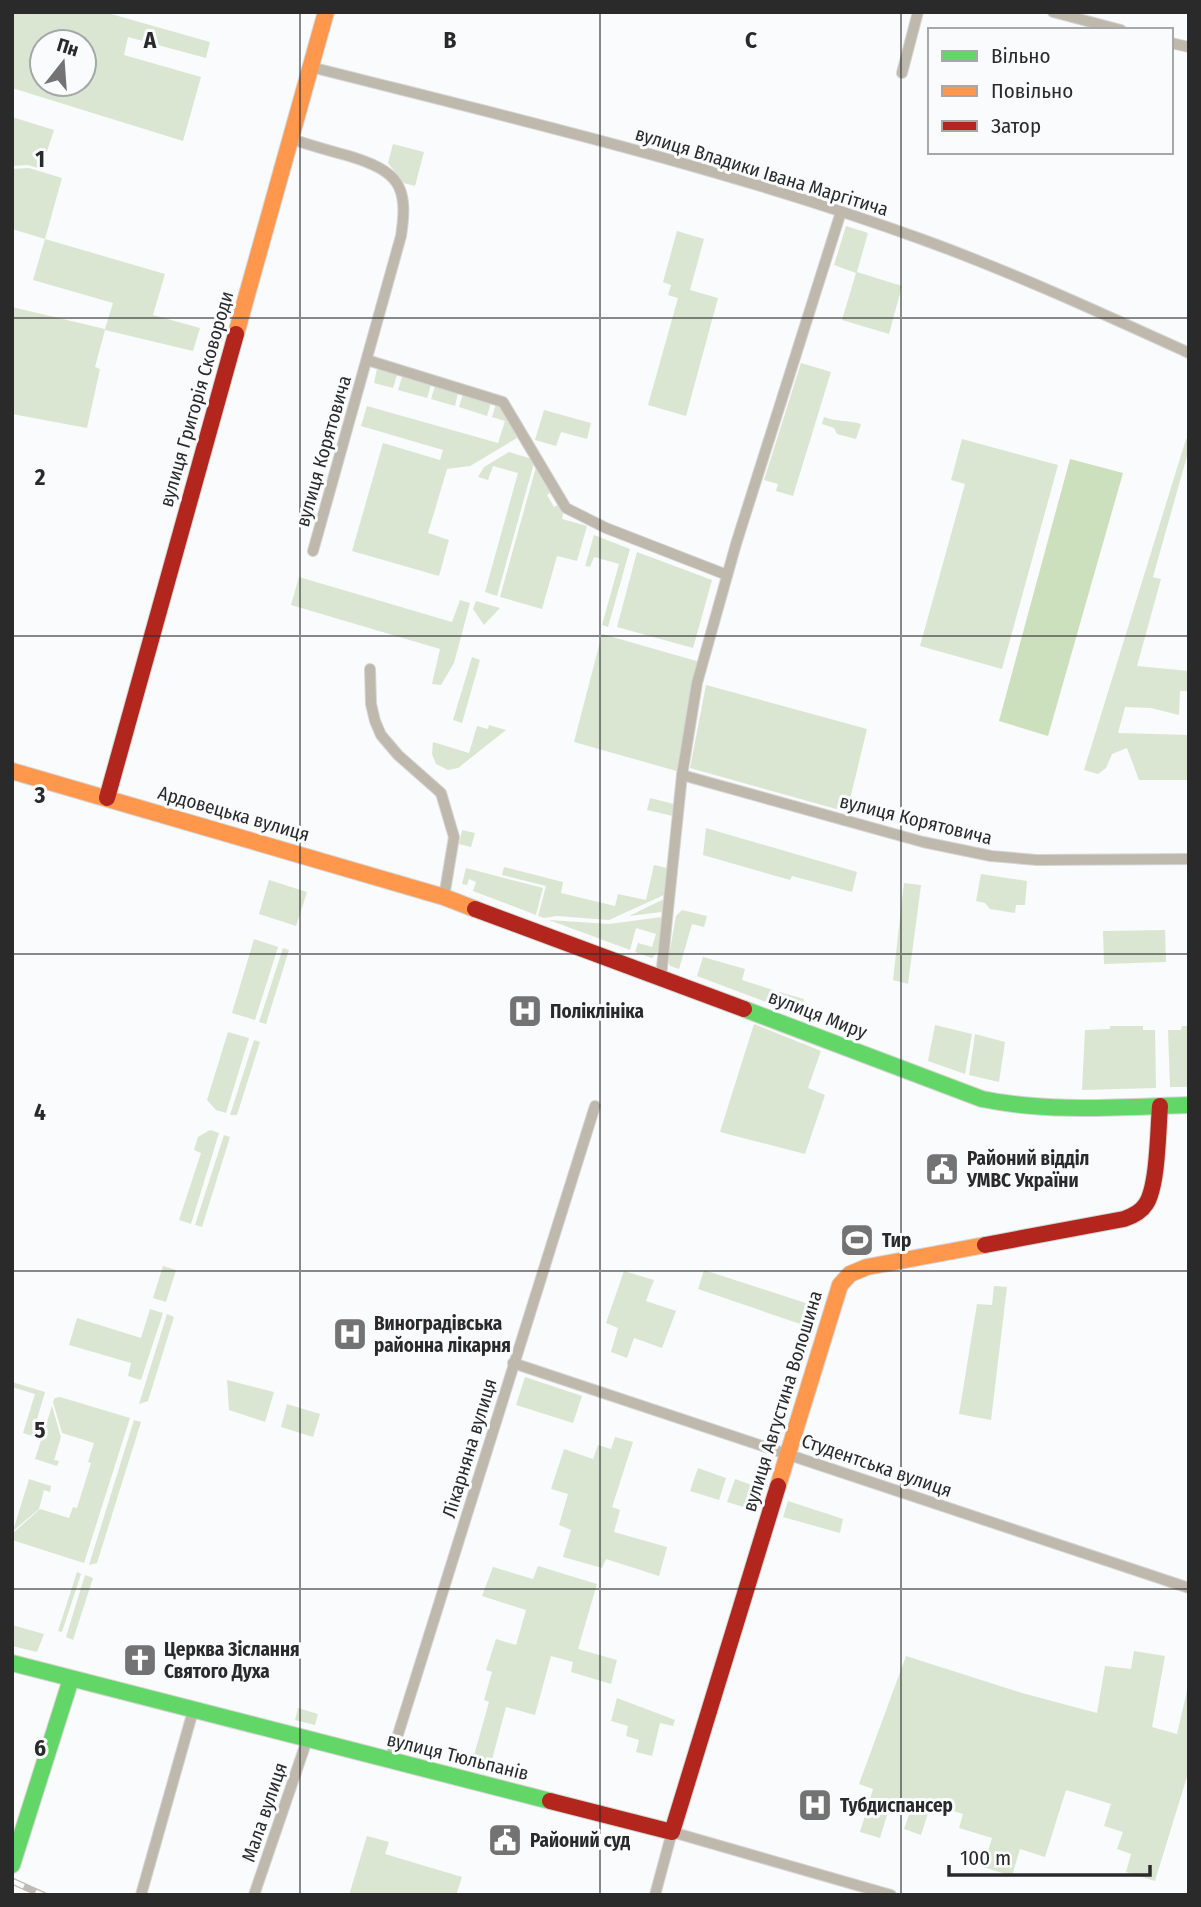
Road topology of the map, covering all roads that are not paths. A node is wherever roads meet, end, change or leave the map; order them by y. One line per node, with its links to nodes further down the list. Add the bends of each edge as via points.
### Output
1 (325, 12): 5 (main road, вулиця Григорія Сковороди)
2 (918, 12): 6 (street)
3 (1053, 12): 4 (street)
4 (1113, 28)
5 (311, 67): 7 (main road, вулиця Григорія Сковороди); 8 (street, вулиця Владики Івана Маргітича, via 668,160)
6 (902, 73)
7 (291, 139): 10 (street, вулиця Корятовича, via 383,168 401,193 401,236); 16 (main road, вулиця Григорія Сковороди)
8 (841, 212): 9 (street, вулиця Владики Івана Маргітича, via 974,259); 12 (street)
9 (1189, 353)
10 (367, 360): 11 (street, вулиця Корятовича); 12 (street, вулиця Корятовича, via 503,401 569,511)
11 (313, 551)
12 (727, 575): 15 (street, via 697,683)
13 (370, 669): 18 (street, via 371,704 381,735 441,793 454,837)
14 (12, 771): 16 (main road, Ардовецька вулиця)
15 (682, 775): 17 (street, вулиця Корятовича, via 978,854 1037,860); 19 (street)
16 (107, 798): 18 (main road, Ардовецька вулиця)
17 (1189, 859)
18 (444, 897): 19 (main road, вулиця Миру)
19 (661, 976): 21 (main road, вулиця Миру, via 993,1102 1052,1108)
20 (595, 1105): 23 (street, Лікарняна вулиця)
21 (1160, 1105): 22 (main road, вулиця Миру); 24 (main road, вулиця Августина Волошина, via 1152,1191 1138,1215 867,1267 844,1279)
22 (1189, 1105)
23 (513, 1363): 24 (street, Студентська вулиця); 30 (street, Лікарняна вулиця)
24 (789, 1454): 25 (street, Студентська вулиця); 31 (main road, вулиця Августина Волошина)
25 (1189, 1588)
26 (12, 1663): 27 (main road, вулиця Тюльпанів)
27 (71, 1679): 28 (main road, вулиця Тюльпанів); 32 (main road)
28 (193, 1711): 29 (main road, вулиця Тюльпанів); 33 (street)
29 (307, 1740): 30 (main road, вулиця Тюльпанів); 34 (street, Мала вулиця)
30 (390, 1760): 31 (main road, вулиця Тюльпанів)
31 (672, 1832): 35 (street, вулиця Августина Волошина); 36 (street, вулиця Тюльпанів)
32 (12, 1865)
33 (141, 1895)
34 (254, 1895)
35 (654, 1895)
36 (891, 1895)

